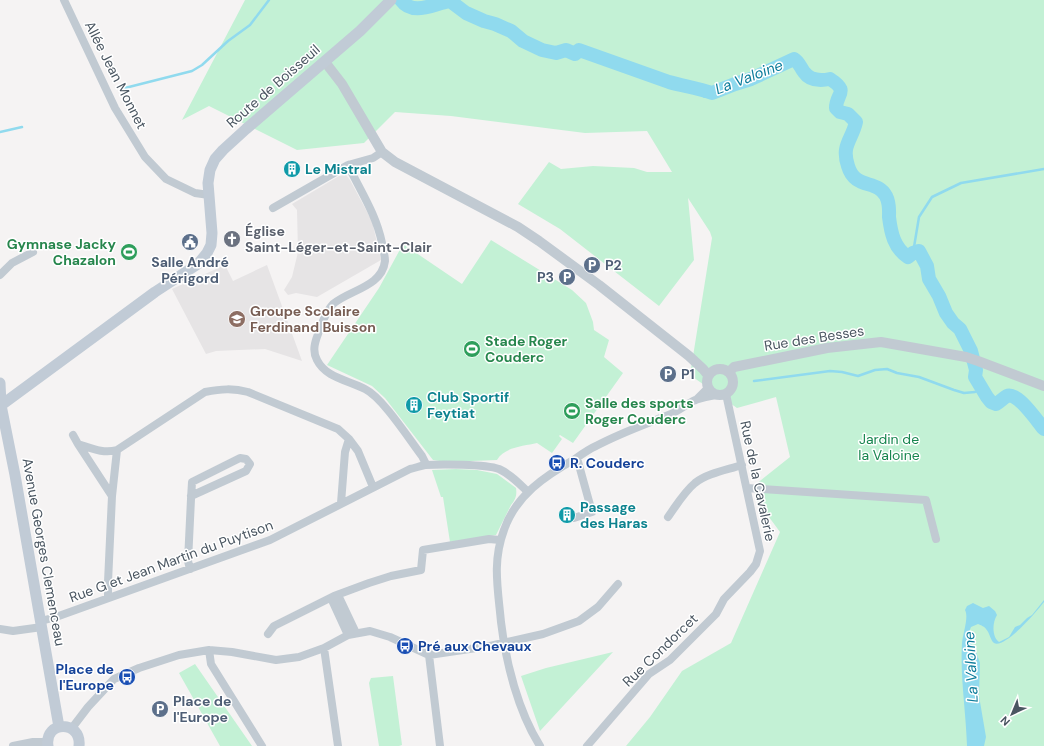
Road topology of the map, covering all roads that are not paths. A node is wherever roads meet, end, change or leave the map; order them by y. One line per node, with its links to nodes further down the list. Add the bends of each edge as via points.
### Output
1 (64, 0): 6 (street, Allée Jean Monnet, via 115,108 145,157 166,179 194,193)
2 (391, 0): 3 (main road, Route de Boisseuil)
3 (325, 62): 4 (street, via 342,84); 6 (main road, Route de Boisseuil, via 215,159 208,182)
4 (382, 152): 5 (street, via 373,158); 10 (street, via 395,162 518,227 604,289)
5 (348, 166): 7 (street); 23 (street, via 375,218 385,260 383,269 374,281 336,302 327,312 314,344 316,359 326,372 366,389 377,398 422,456)
6 (209, 195): 17 (main road, Route de Boisseuil, via 211,245 198,264 155,292)
7 (273, 208)
8 (33, 252): 9 (street, via 12,263)
9 (0, 275)
10 (689, 356): 11 (street); 12 (street)
11 (718, 368): 12 (street); 13 (street, via 726,369)
12 (708, 375): 16 (street, via 706,379)
13 (731, 376): 15 (street, Rue des Besses, via 751,364 827,348 881,342 978,360); 16 (street, via 732,389)
14 (0, 383): 17 (main road, Avenue Georges Clemenceau)
15 (1044, 386)
16 (716, 392): 22 (street, via 595,446); 24 (street, Rue de la Cavalerie)
17 (1, 405): 40 (main road, Avenue Georges Clemenceau)
18 (73, 435): 20 (street)
19 (349, 439): 21 (street, via 338,429 248,392 229,388 206,392); 25 (street, via 358,451); 30 (street)
20 (78, 444): 21 (street, via 100,451); 28 (street)
21 (117, 450): 28 (street)
22 (577, 458): 27 (street, via 550,474); 32 (street, via 592,512)
23 (424, 465): 25 (street, Rue G et Jean Martin du Puytison); 27 (street, Rue G et Jean Martin du Puytison, via 498,469)
24 (742, 465): 26 (street, Rue de la Cavalerie); 31 (street, via 710,475 695,483)
25 (373, 487): 30 (street, Rue G et Jean Martin du Puytison)
26 (747, 488): 33 (street, via 926,500); 36 (street, Rue de la Cavalerie, via 760,551)
27 (528, 492): 34 (street, via 510,516)
28 (112, 496): 39 (street)
29 (191, 496): 29 (street, via 192,482 240,458 246,459 250,464 246,471); 35 (street, via 188,561)
30 (341, 503): 35 (street, Rue G et Jean Martin du Puytison, via 270,540)
31 (668, 517)
32 (574, 518)
33 (936, 539)
34 (500, 540): 38 (street, via 489,539 423,550 422,570 391,576); 44 (street, via 496,572)
35 (190, 569): 39 (street, Rue G et Jean Martin du Puytison)
36 (750, 572): 57 (street, Rue Condorcet, via 724,599 716,614 670,660 649,674)
37 (618, 584): 44 (street, via 598,607 579,621)
38 (334, 596): 42 (street, via 274,626); 43 (street)
39 (108, 597): 40 (street, Rue G et Jean Martin du Puytison)
40 (41, 624): 41 (street, Rue G et Jean Martin du Puytison, via 14,631); 48 (main road, Avenue Georges Clemenceau)
41 (0, 629)
42 (268, 634)
43 (352, 634): 45 (street); 47 (street, via 370,631 390,636)
44 (504, 644): 47 (street); 56 (street, via 518,699)
45 (324, 648): 46 (street, via 299,657 276,660); 54 (street)
46 (209, 650): 49 (street, via 179,655 114,679); 53 (street, via 211,664)
47 (429, 655): 55 (street)
48 (59, 727): 49 (main road); 50 (main road, via 51,732)
49 (72, 728): 52 (main road, via 78,735)
50 (48, 744): 51 (street, via 33,742)
51 (13, 746)
52 (79, 746)
53 (262, 746)
54 (338, 746)
55 (440, 746)
56 (540, 746)
57 (587, 746)

